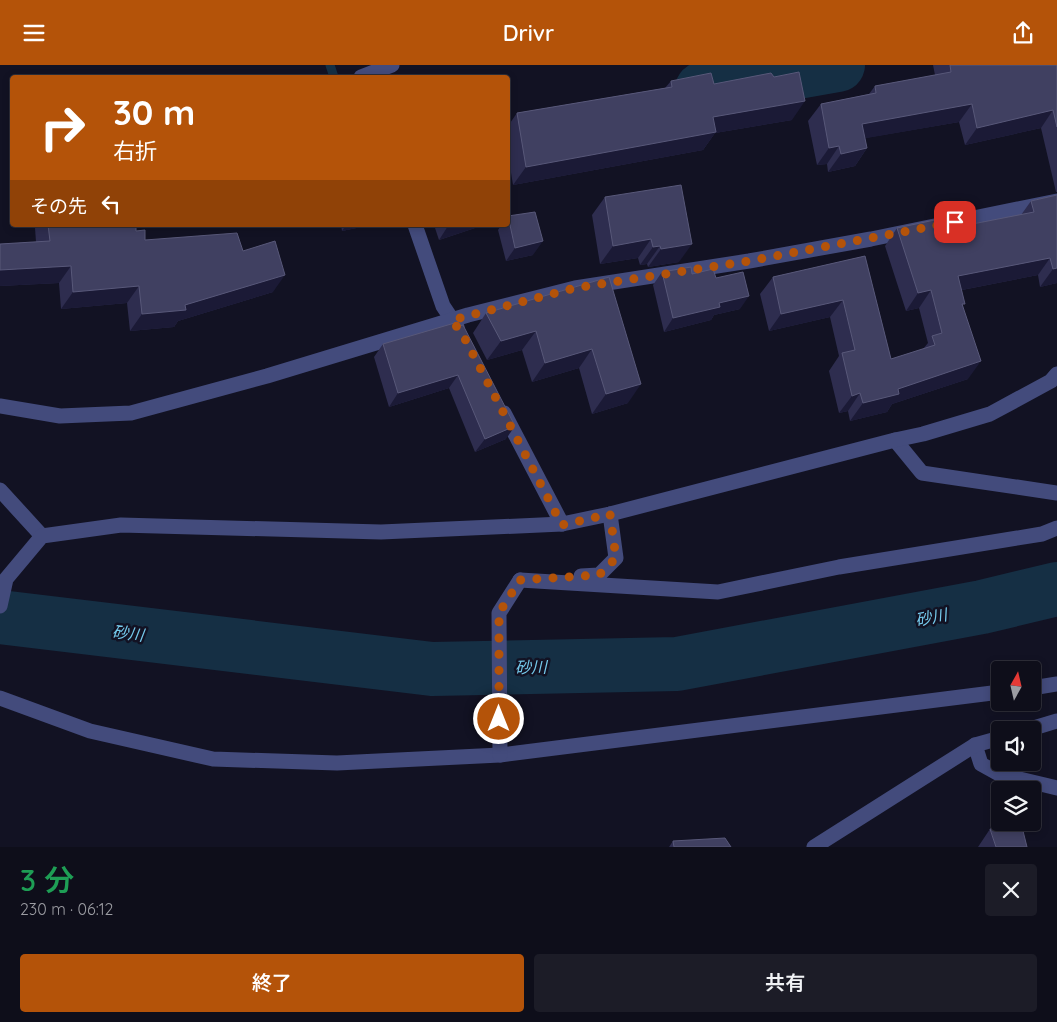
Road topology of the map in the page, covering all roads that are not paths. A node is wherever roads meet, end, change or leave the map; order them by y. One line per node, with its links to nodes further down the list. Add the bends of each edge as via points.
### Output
1 (392, 65): 2 (street)
2 (366, 75)
3 (1057, 201): 5 (street, via 768,257 575,288)
4 (416, 227): 5 (street, via 443,306)
5 (452, 320): 6 (street); 9 (street, via 131,413 60,416)
6 (464, 337)
7 (1057, 374): 10 (street, via 1051,381 990,414)
8 (495, 396): 14 (street)
9 (0, 406)
10 (895, 440): 12 (street, via 922,473); 13 (street)
11 (0, 490): 16 (street)
12 (1057, 493)
13 (610, 514): 14 (street); 17 (street, via 616,558 599,575)
14 (562, 525): 16 (street, via 381,532 121,525)
15 (1057, 528): 17 (street, via 1042,534 839,567 718,592)
16 (42, 536): 18 (street, via 6,579)
17 (520, 580): 27 (street, via 499,613)
18 (0, 606)
19 (1057, 685): 20 (street)
20 (1041, 686)
21 (991, 693): 27 (street)
22 (0, 698): 27 (street, via 90,731 213,759 337,763)
23 (1057, 721): 24 (street)
24 (1041, 726)
25 (991, 741): 26 (street)
26 (976, 745): 28 (street, via 981,764 998,774); 29 (street)
27 (500, 755)
28 (1057, 788)
29 (814, 847)

